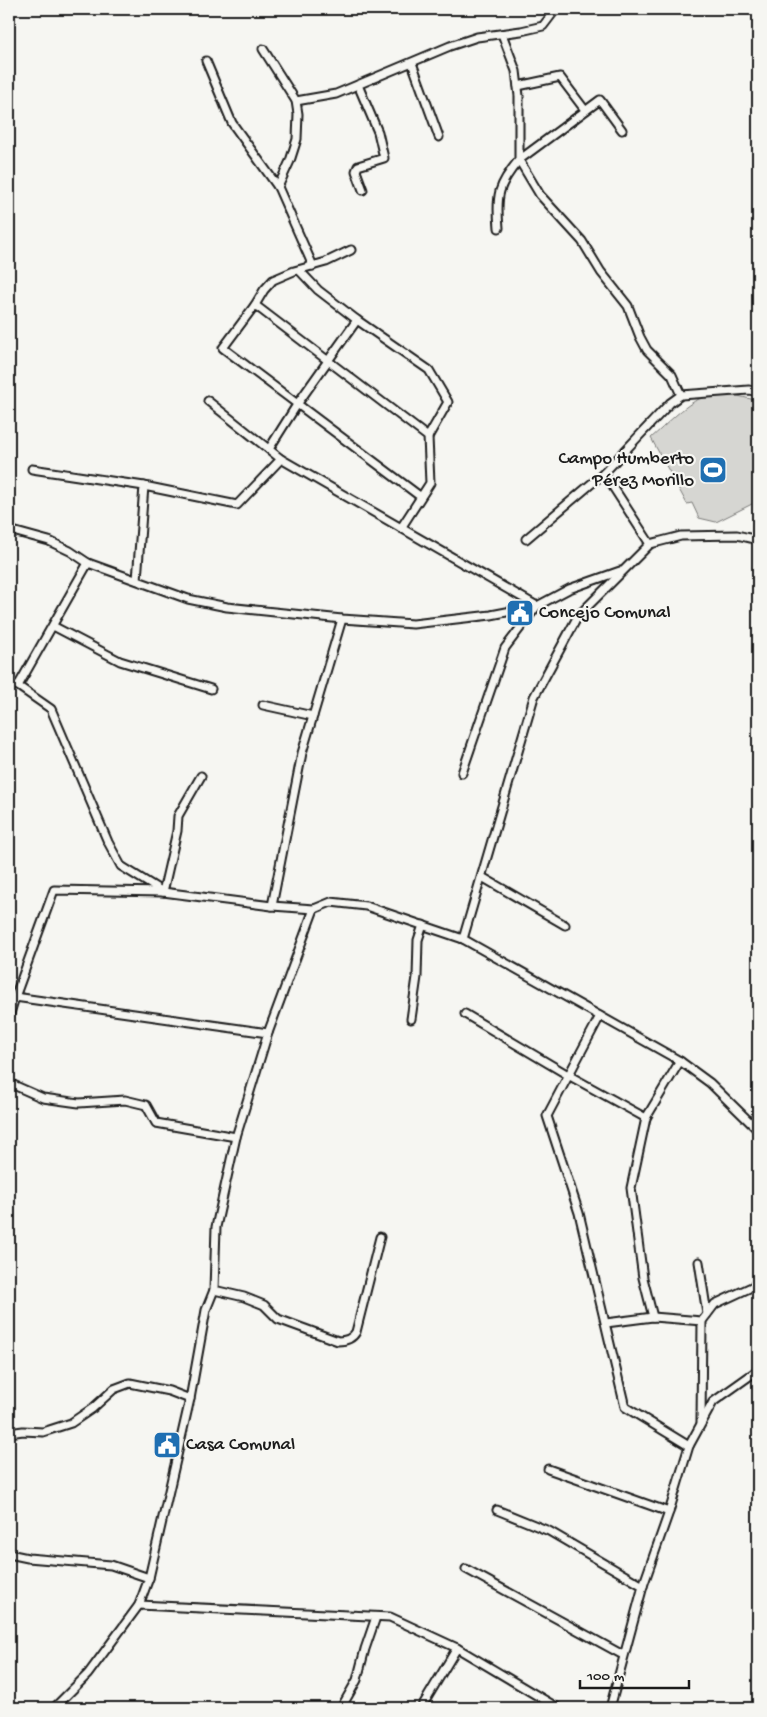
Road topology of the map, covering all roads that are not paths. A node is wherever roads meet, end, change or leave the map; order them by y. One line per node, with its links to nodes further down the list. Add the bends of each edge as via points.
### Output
1 (556, 9): 2 (street, via 543,26)
2 (502, 34): 5 (street, via 477,37); 7 (street)
3 (263, 49): 8 (street)
4 (206, 61): 13 (street, via 232,123)
5 (412, 62): 6 (street); 11 (street)
6 (358, 85): 8 (street, via 336,94); 14 (street, via 378,132 384,158 358,166 356,171)
7 (518, 86): 9 (street, via 560,77); 12 (street)
8 (296, 101): 13 (street, via 297,139)
9 (585, 110): 10 (street, via 600,100); 12 (street)
10 (622, 130)
11 (439, 136)
12 (519, 160): 15 (street, via 498,192); 23 (street, via 540,194 582,241 628,306 646,350 672,375)
13 (278, 187): 17 (street)
14 (363, 190)
15 (499, 228)
16 (351, 250): 17 (street)
17 (313, 266): 18 (street)
18 (299, 270): 19 (street, via 272,280); 20 (street, via 318,290)
19 (255, 305): 21 (street); 25 (street, via 224,348)
20 (357, 320): 21 (street); 26 (street, via 429,370 448,402)
21 (328, 361): 25 (street); 26 (street)
22 (758, 392): 23 (street)
23 (681, 395): 30 (street)
24 (208, 401): 27 (street)
25 (298, 403): 27 (street); 32 (street)
26 (428, 437): 32 (street, via 430,482)
27 (268, 449): 28 (street)
28 (281, 459): 31 (street, via 237,505); 33 (street)
29 (32, 469): 31 (street)
30 (604, 472): 35 (street); 37 (street)
31 (144, 486): 40 (street)
32 (422, 497): 33 (street)
33 (401, 528): 41 (street)
34 (9, 530): 38 (street, via 50,541)
35 (526, 539)
36 (758, 540): 37 (street, via 737,535 680,536)
37 (650, 544): 39 (street)
38 (88, 563): 40 (street); 43 (street)
39 (623, 570): 41 (street, via 569,588); 51 (street, via 578,616 534,697)
40 (137, 580): 42 (street, via 188,599 227,607)
41 (536, 606): 42 (street, via 413,624); 49 (street, via 505,648)
42 (342, 619): 48 (street)
43 (53, 626): 45 (street); 46 (street, via 120,661)
44 (9, 683): 45 (street)
45 (18, 686): 52 (street, via 51,708 121,866)
46 (211, 689)
47 (262, 705): 48 (street)
48 (313, 716): 53 (street, via 302,753)
49 (462, 773)
50 (201, 776): 52 (street, via 178,816)
51 (482, 877): 56 (street); 57 (street)
52 (162, 892): 53 (street); 58 (street, via 54,890)
53 (272, 906): 54 (street)
54 (314, 909): 55 (street, via 331,902 366,906); 63 (street)
55 (422, 925): 57 (street); 62 (street)
56 (565, 925)
57 (463, 940): 60 (street)
58 (15, 997): 61 (street); 63 (street)
59 (465, 1014): 65 (street)
60 (600, 1016): 64 (street); 65 (street)
61 (9, 1017)
62 (411, 1020)
63 (268, 1033): 69 (street)
64 (680, 1061): 67 (street); 68 (street, via 710,1083)
65 (568, 1075): 67 (street); 76 (street, via 547,1116 578,1213)
66 (9, 1082): 69 (street, via 43,1098 79,1103 125,1100 146,1105 156,1123)
67 (646, 1118): 74 (street, via 631,1188 643,1278)
68 (758, 1130)
69 (236, 1138): 73 (street, via 216,1227)
70 (380, 1237): 73 (street, via 356,1332 346,1340 338,1341 278,1319 264,1305)
71 (699, 1262): 75 (street)
72 (758, 1284): 75 (street, via 715,1304)
73 (214, 1290): 78 (street, via 206,1310)
74 (653, 1317): 75 (street); 76 (street)
75 (704, 1317): 79 (street)
76 (606, 1323): 81 (street, via 625,1407)
77 (758, 1370): 79 (street, via 713,1402)
78 (190, 1399): 80 (street, via 130,1383 114,1389 71,1423 43,1432); 87 (street)
79 (701, 1423): 81 (street)
80 (9, 1433)
81 (688, 1446): 84 (street)
82 (548, 1469): 84 (street)
83 (497, 1510): 88 (street, via 549,1531)
84 (669, 1512): 88 (street)
85 (9, 1554): 87 (street, via 111,1565)
86 (466, 1569): 92 (street)
87 (148, 1578): 89 (street)
88 (643, 1586): 92 (street)
89 (138, 1605): 90 (street); 93 (street, via 88,1674)
90 (376, 1617): 91 (street, via 390,1617); 94 (street, via 356,1680)
91 (457, 1648): 95 (street); 96 (street)
92 (623, 1655): 97 (street)
93 (54, 1708)
94 (341, 1708)
95 (421, 1708)
96 (558, 1708)
97 (610, 1708)

